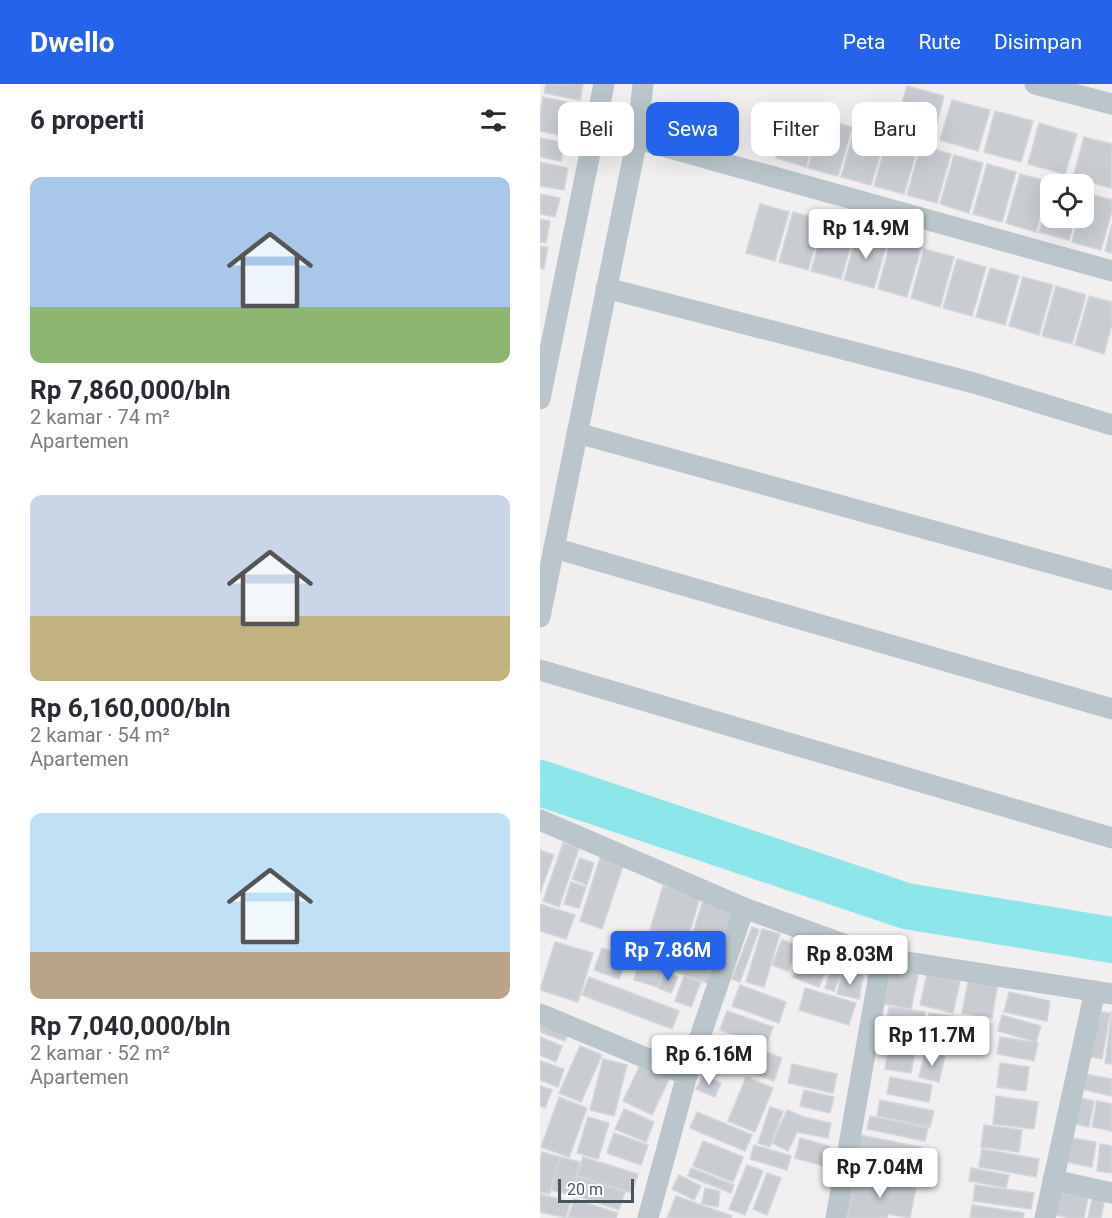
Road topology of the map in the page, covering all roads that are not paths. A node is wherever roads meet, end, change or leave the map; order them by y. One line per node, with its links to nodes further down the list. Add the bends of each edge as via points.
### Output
1 (604, 84): 8 (street)
2 (643, 84): 5 (street)
3 (1035, 84): 4 (street)
4 (1112, 105)
5 (637, 139): 6 (street); 7 (street)
6 (1112, 271)
7 (606, 288): 9 (street, via 974,383); 10 (street)
8 (540, 399)
9 (1112, 425)
10 (577, 433): 11 (street); 12 (street)
11 (554, 548): 13 (street); 15 (street)
12 (1112, 580)
13 (540, 617)
14 (540, 670): 17 (street)
15 (1112, 709)
16 (540, 820): 18 (street)
17 (1112, 838)
18 (744, 908): 19 (street); 22 (street)
19 (882, 958): 20 (street); 26 (street)
20 (1104, 993): 23 (street)
21 (540, 1014): 22 (street)
22 (687, 1075): 25 (street)
23 (1053, 1180): 24 (street); 27 (street)
24 (1112, 1193)
25 (648, 1218)
26 (836, 1218)
27 (1045, 1218)

